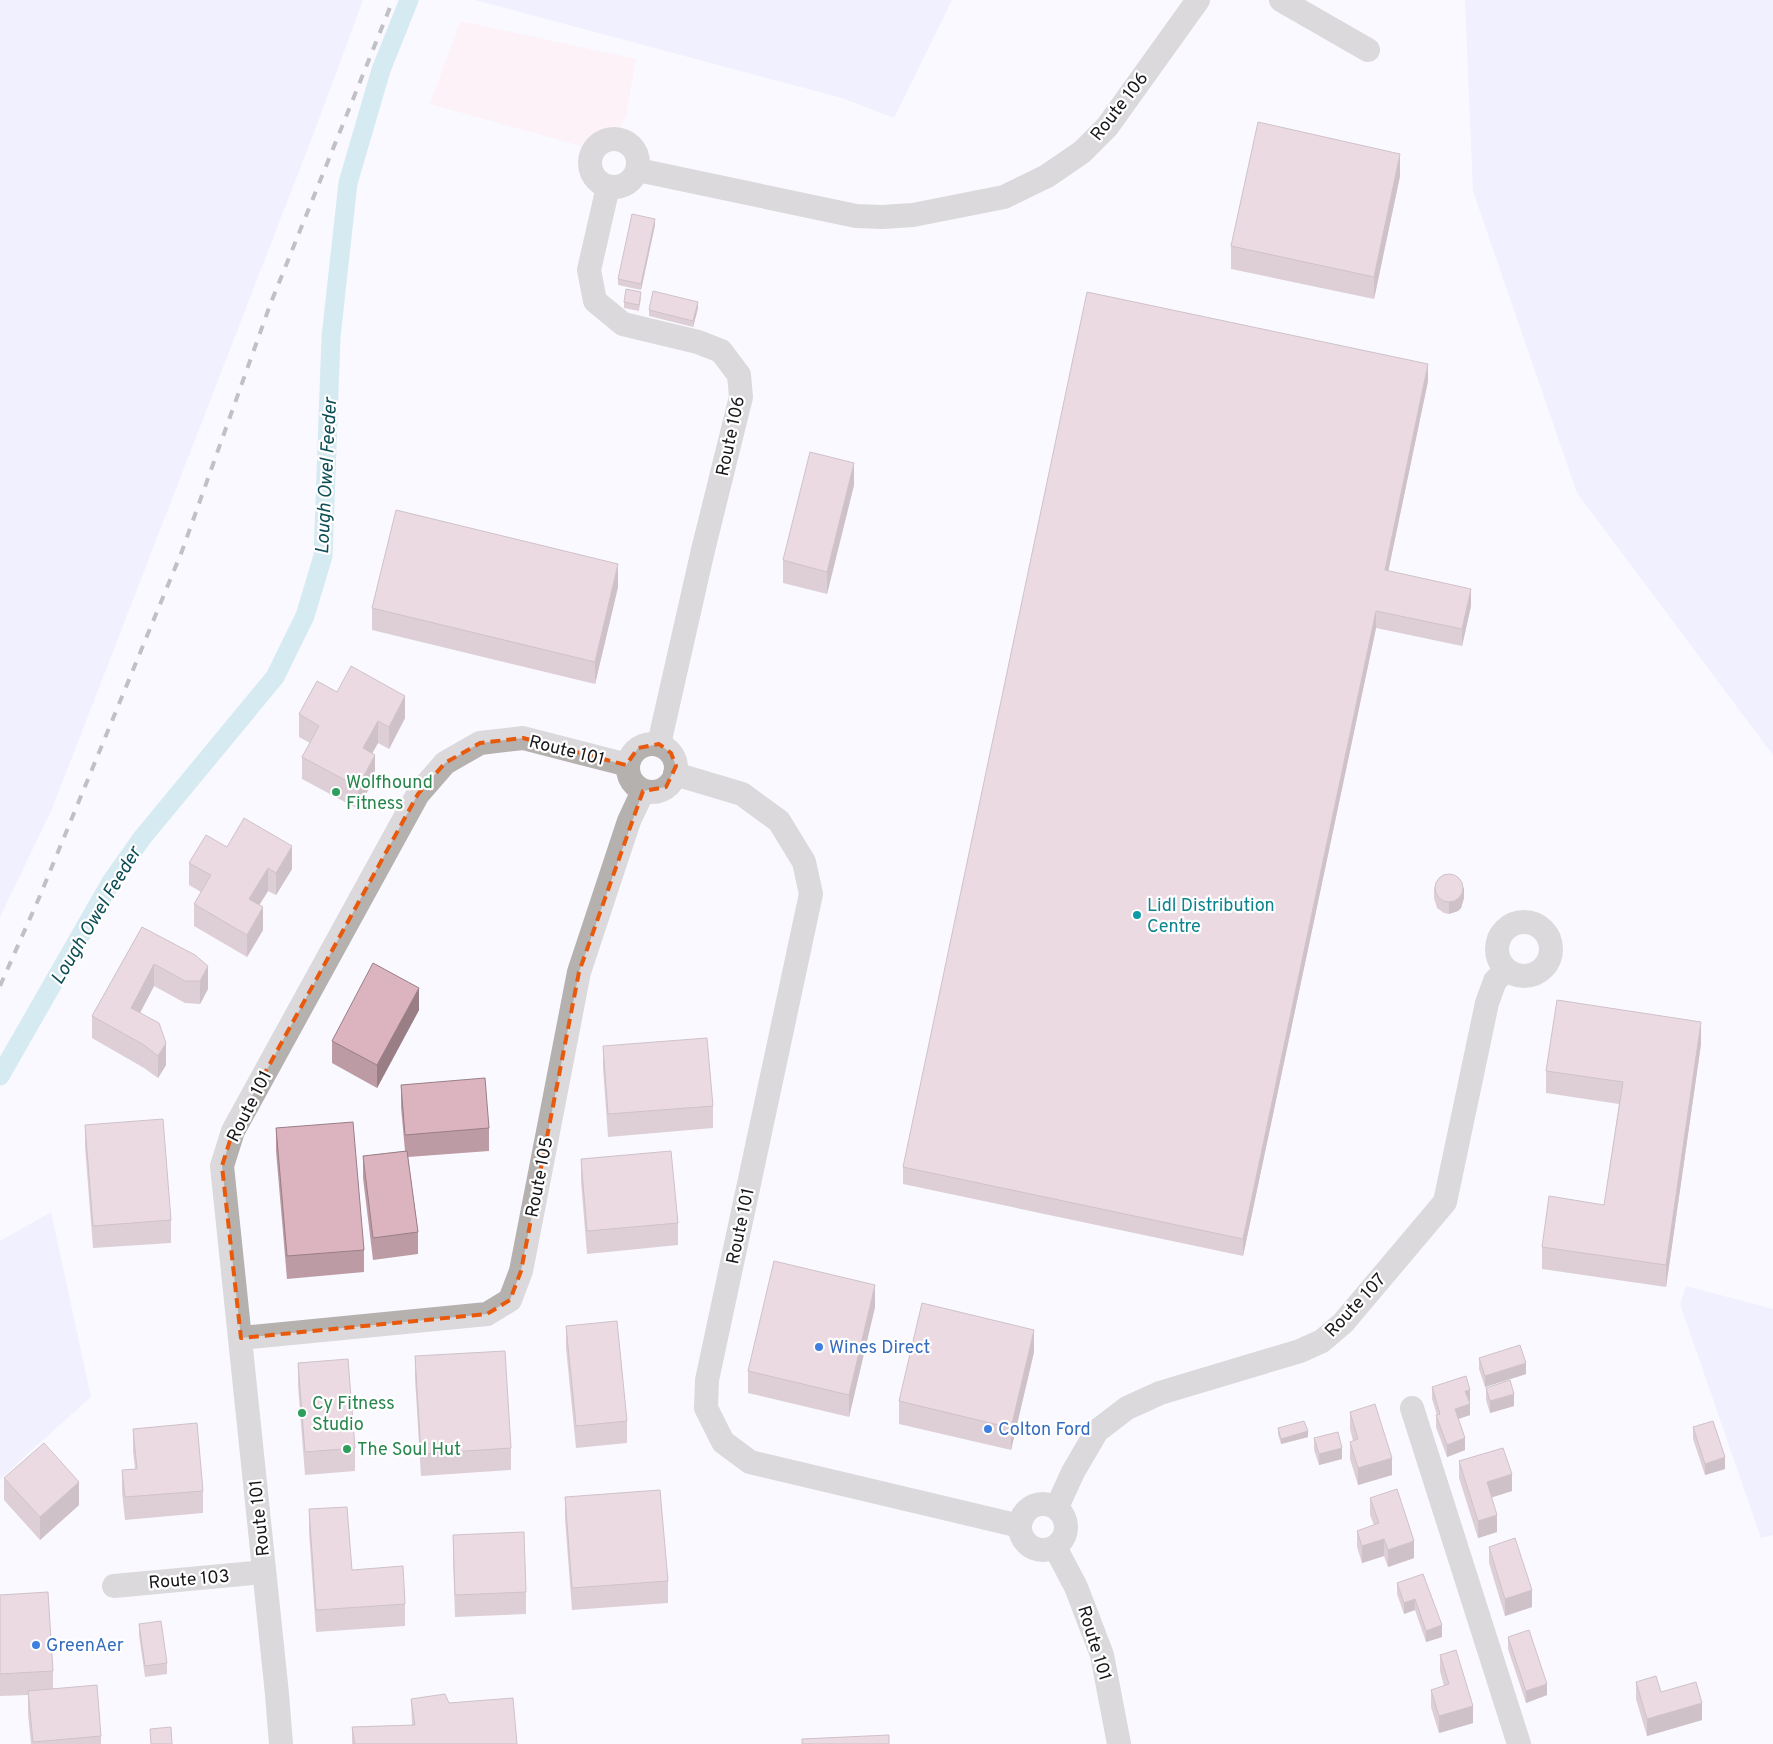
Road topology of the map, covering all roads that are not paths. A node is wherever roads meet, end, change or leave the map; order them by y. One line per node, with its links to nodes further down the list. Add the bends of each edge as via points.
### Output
1 (1198, 0): 4 (street, Route 106, via 1107,127 1082,152 1047,176 1004,197 913,215 856,216)
2 (1281, 0): 3 (street)
3 (1368, 50)
4 (638, 170): 5 (street, via 630,183); 5 (street, via 637,154 626,142 610,139 602,142 591,154 591,171 600,184)
5 (608, 187): 6 (street, Route 106, via 589,270 595,301 623,324 698,342 721,351 739,375 741,397)
6 (659, 744): 7 (street, Route 101, via 638,748 629,758); 8 (street, via 671,753)
7 (628, 765): 9 (street, Route 101, via 631,780); 11 (street, Route 101, via 523,738 480,743 445,762 418,794 233,1131 222,1166)
8 (675, 774): 9 (street, via 672,781 659,791); 14 (street, Route 101, via 742,794 779,821 804,862 811,894 707,1380 706,1408 723,1442 750,1462)
9 (643, 790): 11 (street, Route 105, via 629,821 580,972 521,1271 510,1300 487,1314)
10 (1506, 970): 13 (street, Route 107, via 1495,981 1487,1003 1445,1202 1343,1323 1322,1341 1160,1393 1127,1408 1098,1431)
11 (241, 1338): 16 (street, Route 101)
12 (1412, 1408): 20 (street)
13 (1056, 1507): 14 (street, via 1036,1504 1024,1512); 15 (street, via 1066,1520 1067,1528)
14 (1020, 1526): 15 (street, via 1023,1540 1034,1549)
15 (1055, 1547): 19 (street, Route 101, via 1076,1587 1102,1655)
16 (264, 1572): 17 (street, Route 103); 18 (street, Route 101)
17 (114, 1586)
18 (281, 1744)
19 (1119, 1744)
20 (1519, 1744)

